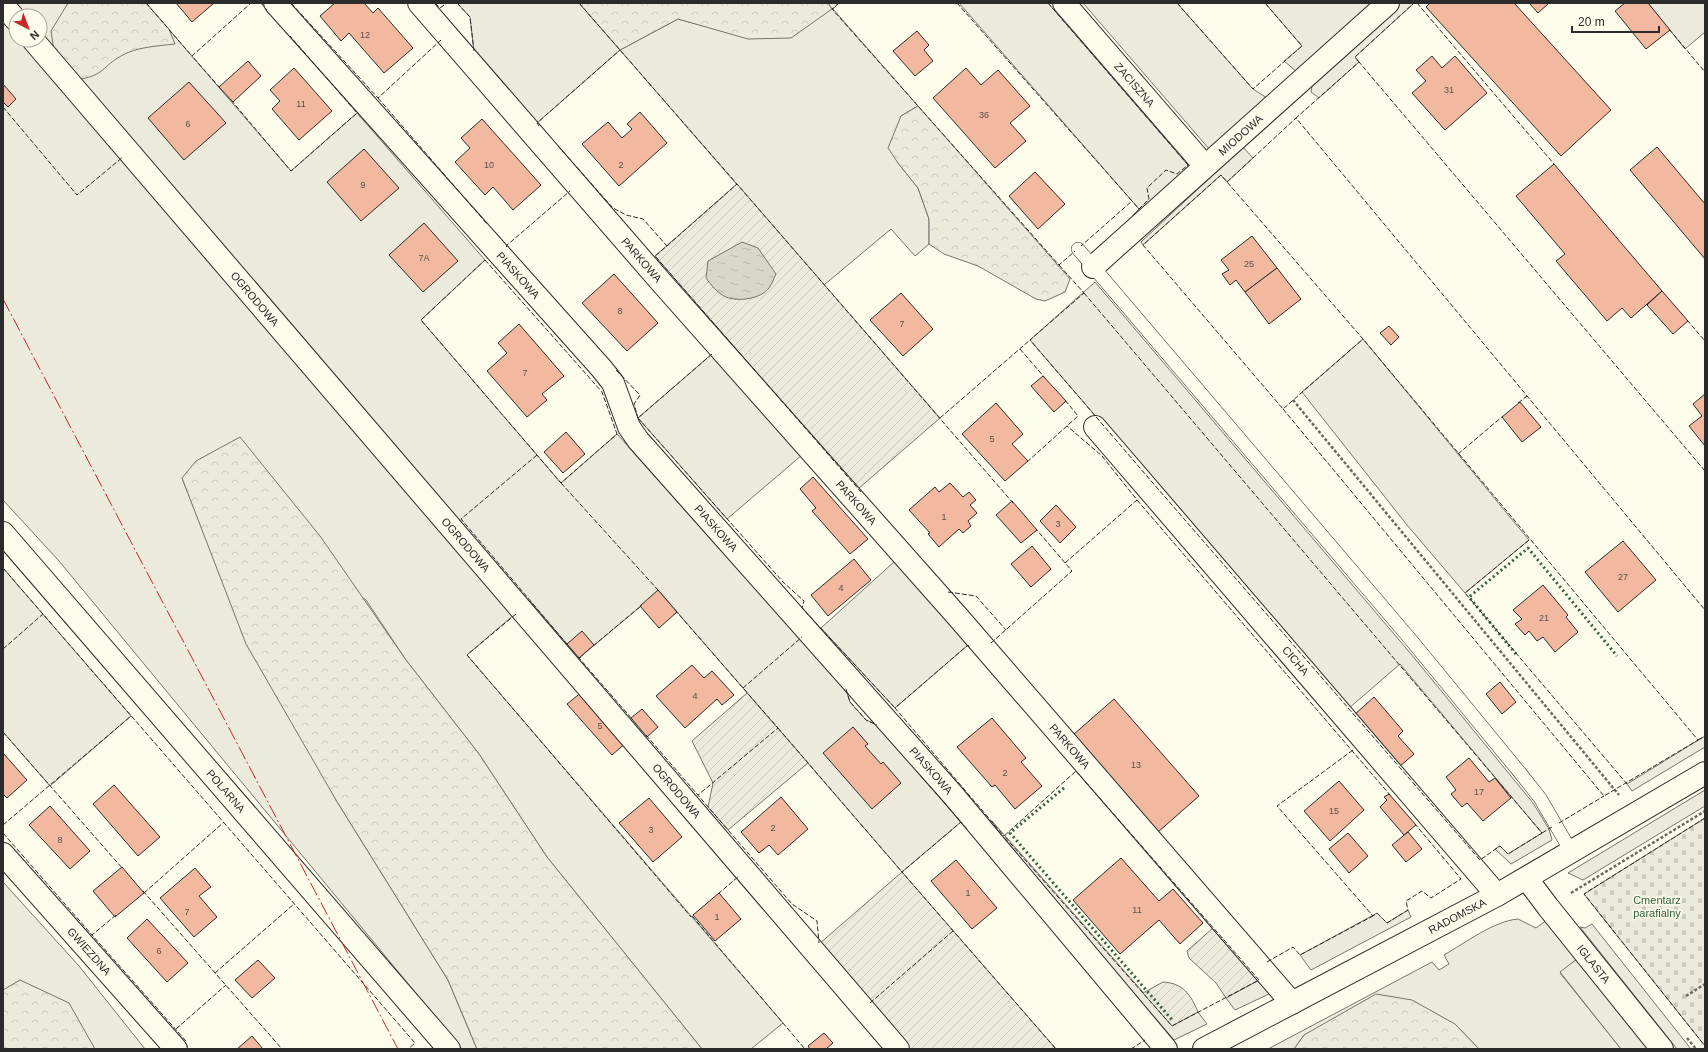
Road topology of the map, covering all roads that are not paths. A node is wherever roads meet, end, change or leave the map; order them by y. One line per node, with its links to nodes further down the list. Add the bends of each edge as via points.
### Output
1 (275, 3): 20 (street, PIASKOWA, via 602,369 613,383 629,427 638,440 953,796)
2 (420, 3): 16 (street, PARKOWA, via 660,282 958,617)
3 (1064, 3): 6 (street, ZACISZNA)
4 (1388, 3): 6 (street, MIODOWA)
5 (40, 48): 19 (street, OGRODOWA)
6 (1205, 166): 8 (street, MIODOWA)
7 (1078, 249): 8 (lane)
8 (1093, 267): 12 (lane, via 1411,640 1521,774 1540,798)
9 (1095, 427): 15 (street, CICHA)
10 (3, 533): 18 (street, POLARNA)
11 (1705, 774): 12 (street, RADOMSKA)
12 (1572, 853): 14 (street, RADOMSKA)
13 (3, 854): 17 (street, GWIEZDNA)
14 (1527, 879): 15 (street, RADOMSKA); 22 (street, IGLASTA)
15 (1497, 895): 16 (street, RADOMSKA)
16 (1292, 1003): 21 (street, RADOMSKA)
17 (176, 1049)
18 (449, 1049)
19 (898, 1049)
20 (1166, 1049)
21 (1204, 1049)
22 (1662, 1049)

